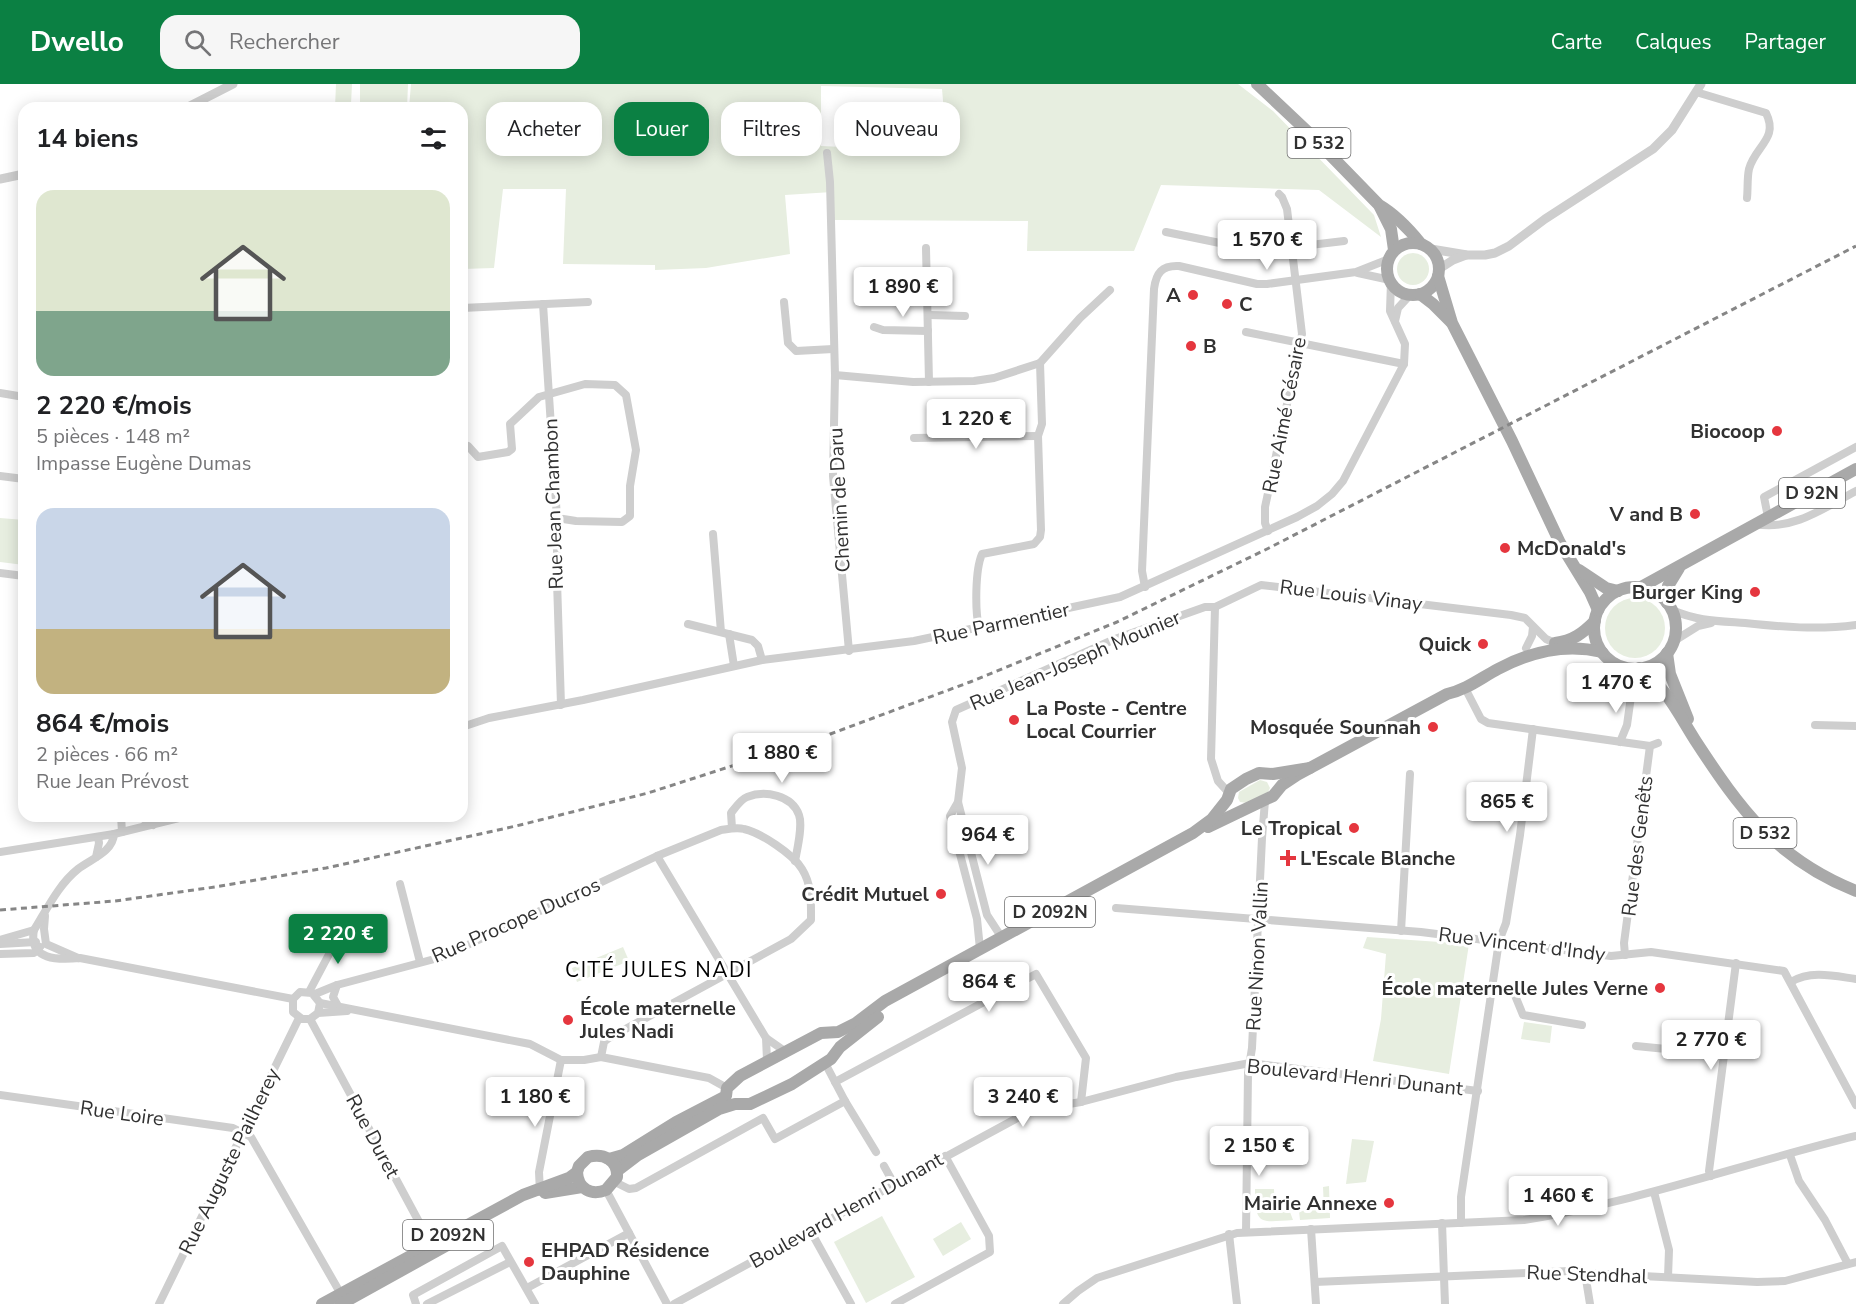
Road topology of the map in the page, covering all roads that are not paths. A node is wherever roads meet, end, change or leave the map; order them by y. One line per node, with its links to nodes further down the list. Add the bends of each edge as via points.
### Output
1 (233, 84): 4 (street)
2 (1257, 84): 10 (main road, D 532)
3 (1699, 88): 9 (street, via 1766,113 1770,121 1771,131 1750,168); 17 (street, via 1672,130 1653,149 1509,246 1495,253)
4 (198, 102)
5 (827, 153): 36 (street, Chemin de Daru)
6 (18, 175): 7 (street)
7 (0, 179)
8 (1279, 194): 15 (street, Rue Aimé Césaire, via 1287,209)
9 (1747, 198)
10 (1379, 205): 13 (main road, D 532); 16 (main road, D 532, via 1391,229)
11 (1166, 232): 15 (street, via 1259,252)
12 (1344, 240): 15 (street)
13 (1426, 246): 16 (main road, via 1407,243); 17 (street); 19 (main road, via 1435,255)
14 (926, 248): 28 (street)
15 (1291, 248): 20 (street, Rue Aimé Césaire)
16 (1391, 255): 18 (street); 21 (main road, via 1387,270)
17 (1467, 255): 19 (street)
18 (1356, 272): 20 (street); 21 (street)
19 (1439, 273): 23 (main road, via 1428,290); 31 (main road)
20 (1295, 280): 35 (street, Rue Aimé Césaire); 61 (street, via 1257,284 1171,265 1157,274 1142,571)
21 (1390, 281): 23 (main road, via 1403,293); 30 (street, via 1390,311)
22 (1110, 290): 37 (street)
23 (1415, 294): 30 (street, via 1398,308); 31 (main road, via 1433,304)
24 (588, 302): 26 (street)
25 (784, 302): 36 (street, via 788,343 796,351)
26 (543, 304): 27 (street); 42 (street, Rue Jean Chambon)
27 (468, 308)
28 (929, 315): 29 (street); 33 (street)
29 (965, 316)
30 (1395, 323): 38 (street, via 1405,344)
31 (1452, 323): 57 (main road)
32 (874, 327): 33 (street)
33 (928, 331): 40 (street)
34 (1246, 332): 35 (street)
35 (1301, 343): 38 (street); 55 (street, Rue Aimé Césaire, via 1266,507)
36 (833, 349): 39 (street, Chemin de Daru)
37 (1040, 363): 40 (street, via 994,378); 44 (street, via 1042,423)
38 (1404, 364): 55 (street, Rue Parmentier, via 1343,481 1317,506)
39 (835, 375): 40 (street); 76 (street, Chemin de Daru, via 833,476)
40 (929, 382)
41 (0, 393): 43 (street)
42 (548, 394): 46 (street, via 539,397 510,424 513,444 508,452 478,457); 53 (street, Rue Jean Chambon); 53 (street, via 585,384 615,386 626,395 636,450 630,516 622,522)
43 (18, 396)
44 (1038, 436): 45 (street); 71 (street, via 1040,537 1034,544 982,554 976,582)
45 (914, 438)
46 (468, 446)
47 (1856, 447): 52 (street, via 1764,497)
48 (1856, 469): 52 (main road, D 92N)
49 (0, 476): 50 (street)
50 (18, 478)
51 (1856, 491): 54 (street, via 1792,524)
52 (1768, 517): 54 (main road, D 92N)
53 (557, 518): 85 (street, Rue Jean Chambon)
54 (1754, 524): 58 (main road, D 92N)
55 (1268, 531): 61 (street, Rue Parmentier)
56 (713, 534): 72 (street)
57 (1573, 566): 63 (main road, via 1606,588); 66 (main road, via 1590,592)
58 (1680, 566): 62 (main road, D 92N); 64 (main road, via 1668,586)
59 (0, 573): 60 (street)
60 (18, 575)
61 (1145, 586): 71 (street, Rue Parmentier, via 1120,597)
62 (1641, 588): 63 (main road); 64 (main road, via 1651,590)
63 (1618, 591): 66 (main road)
64 (1670, 606): 67 (street, via 1690,617); 73 (main road, via 1676,630)
65 (1215, 607): 70 (street, Rue Louis Vinay, via 1261,585 1511,615 1525,618); 96 (street, via 1211,759); 98 (street, Rue Jean-Joseph Mounier, via 1205,607 1115,639 956,710 952,722 962,768)
66 (1597, 615): 74 (main road, via 1580,635); 77 (main road, via 1595,637)
67 (1715, 622): 69 (street, via 1814,629); 73 (street)
68 (688, 624): 72 (street)
69 (1856, 625)
70 (1533, 627): 74 (street, Rue Louis Vinay); 75 (street)
71 (979, 628): 76 (street, Rue Parmentier)
72 (725, 633): 79 (street, via 752,640); 80 (street)
73 (1674, 640): 78 (main road)
74 (1555, 643): 75 (main road)
75 (1526, 648): 84 (main road, via 1453,687)
76 (849, 651): 79 (street, Rue Parmentier)
77 (1602, 652): 81 (main road, via 1626,668); 82 (main road, via 1562,649 1529,655)
78 (1667, 653): 81 (main road, via 1659,661); 91 (main road, D 532, via 1670,674)
79 (762, 660): 80 (street, Rue Parmentier)
80 (734, 666): 85 (street, Rue Parmentier)
81 (1639, 668): 91 (main road, D 532, via 1656,681)
82 (1465, 688): 84 (main road); 89 (street, via 1481,718 1488,723)
83 (1632, 689): 90 (street)
84 (1447, 694): 92 (main road)
85 (561, 705): 86 (street, Rue Parmentier)
86 (468, 725)
87 (1815, 725): 88 (street)
88 (1856, 726)
89 (1533, 729): 90 (street); 124 (street, via 1506,923)
90 (1620, 742): 130 (street, Rue des Genêts, via 1654,745 1624,943)
91 (1699, 746): 114 (main road, D 532, via 1739,805 1779,847 1809,868)
92 (1310, 768): 93 (main road); 95 (main road)
93 (1273, 774): 95 (main road); 96 (main road, via 1259,773 1235,785)
94 (1410, 774): 122 (street)
95 (1279, 788): 97 (main road)
96 (1228, 796): 99 (main road, via 1230,806); 107 (main road, D 2092N, via 1212,819)
97 (1265, 801): 99 (main road); 103 (street, Rue Ninon Vallin)
98 (958, 802): 117 (street, Rue Jean-Joseph Mounier); 118 (street, Rue Jean-Joseph Mounier, via 950,816)
99 (1244, 810): 103 (street, via 1260,816); 107 (main road, D 2092N)
100 (120, 822): 106 (street)
101 (148, 822): 104 (street)
102 (164, 822): 104 (street)
103 (1263, 823): 119 (street, Rue Ninon Vallin)
104 (153, 825): 106 (street)
105 (732, 828): 110 (street, Rue Procope Ducros); 112 (street, via 770,841); 112 (street, via 731,813 745,797 768,793 786,799 800,815)
106 (118, 833): 108 (street); 111 (street)
107 (1193, 833): 123 (main road, D 2092N)
108 (98, 837): 109 (street); 111 (street)
109 (0, 852)
110 (657, 856): 132 (street, Rue Procope Ducros, via 493,935); 134 (street)
111 (96, 857): 116 (street, via 69,878)
112 (795, 861): 134 (street, via 811,892 810,920 791,939)
113 (400, 884): 132 (street)
114 (1856, 891)
115 (1116, 908): 119 (street, Rue Vincent d'Indy)
116 (45, 911): 121 (street); 127 (street)
117 (987, 915): 118 (street); 123 (street, Rue Jean-Joseph Mounier)
118 (977, 919): 128 (street, Rue Jean-Joseph Mounier)
119 (1259, 921): 122 (street, Rue Vincent d'Indy); 159 (street, Rue Ninon Vallin)
120 (344, 926): 140 (street)
121 (34, 930): 125 (street); 126 (street)
122 (1401, 931): 124 (street, Rue Vincent d'Indy)
123 (1002, 938): 128 (main road, D 2092N)
124 (1499, 941): 130 (street, Rue Vincent d'Indy); 139 (street)
125 (0, 942): 126 (street)
126 (33, 942): 127 (street)
127 (43, 943): 129 (street, via 34,953); 131 (street); 131 (street, via 48,958)
128 (980, 949): 138 (main road, D 2092N)
129 (0, 954)
130 (1626, 955): 133 (street, Rue Vincent d'Indy, via 1651,952)
131 (80, 958): 141 (street)
132 (420, 962): 137 (street, Rue Procope Ducros)
133 (1736, 963): 136 (street, Rue Vincent d'Indy, via 1784,971); 154 (street)
134 (727, 973): 150 (street); 155 (street, via 609,1038 604,1042)
135 (1856, 979): 136 (street, via 1817,974)
136 (1791, 982): 166 (street)
137 (337, 985): 140 (street, Rue Procope Ducros); 143 (street, via 333,997)
138 (907, 989): 149 (main road, D 2092N, via 856,1023); 152 (main road, D 2092N)
139 (1491, 990): 148 (street, via 1514,993 1523,1015); 161 (street)
140 (312, 993): 141 (street, via 300,993); 142 (street)
141 (293, 999): 146 (street, via 293,1012)
142 (320, 1003): 143 (street); 145 (street)
143 (338, 1006): 144 (street)
144 (355, 1011): 145 (street); 156 (street, via 530,1044)
145 (318, 1013): 147 (street)
146 (298, 1018): 147 (street); 167 (street, Rue Auguste Pailherey)
147 (310, 1019): 188 (street, Rue Duret)
148 (1582, 1025)
149 (830, 1034): 152 (main road); 153 (main road, via 821,1033)
150 (766, 1038): 153 (street); 157 (street)
151 (1636, 1046): 154 (street)
152 (840, 1047): 158 (main road)
153 (786, 1052): 157 (main road)
154 (1726, 1055): 175 (street)
155 (601, 1057): 156 (street); 162 (street, via 709,1078)
156 (561, 1060): 179 (street, via 539,1172)
157 (767, 1060): 162 (main road, via 734,1081)
158 (825, 1063): 160 (street); 162 (main road, via 750,1104)
159 (1250, 1063): 161 (street, Boulevard Henri Dunant); 165 (street, Boulevard Henri Dunant); 185 (street, Rue Ninon Vallin)
160 (835, 1082): 164 (street); 165 (street, via 1035,974 1086,1058)
161 (1478, 1091): 181 (street, via 1461,1197)
162 (727, 1093): 172 (main road, via 623,1155); 176 (main road, via 719,1109 638,1155)
163 (0, 1095): 167 (street, Rue Loire)
164 (845, 1101): 169 (street); 176 (street, via 775,1138 763,1118 636,1188)
165 (1081, 1102): 171 (street, Boulevard Henri Dunant, via 1032,1110)
166 (1856, 1105)
167 (244, 1132): 196 (street, via 251,1137); 197 (street, Rue Auguste Pailherey)
168 (1856, 1136): 170 (street)
169 (876, 1152)
170 (1790, 1155): 175 (street); 190 (street, via 1799,1181)
171 (945, 1156): 177 (street, Boulevard Henri Dunant); 205 (street, via 989,1236 990,1252)
172 (609, 1159): 174 (main road, via 602,1155 588,1157); 176 (main road, via 614,1163)
173 (884, 1166): 177 (street)
174 (577, 1172): 178 (main road); 179 (main road, D 2092N)
175 (1711, 1176): 180 (street)
176 (613, 1181): 178 (main road, via 593,1192); 186 (street)
177 (894, 1184): 183 (street, Boulevard Henri Dunant)
178 (582, 1187): 179 (main road, D 2092N)
179 (540, 1191): 188 (main road, D 2092N)
180 (1654, 1192): 181 (street, via 1524,1220); 193 (street, via 1669,1250)
181 (1461, 1222): 182 (street)
182 (1442, 1223): 184 (street); 192 (street)
183 (810, 1230): 203 (street, Boulevard Henri Dunant); 204 (street)
184 (1311, 1230): 185 (street); 194 (street)
185 (1246, 1232): 187 (street)
186 (629, 1233): 195 (street); 202 (street)
187 (1229, 1234): 206 (street, via 1097,1278); 207 (street)
188 (433, 1248): 196 (main road, D 2092N)
189 (510, 1262): 195 (street); 199 (street, via 502,1246 413,1295); 200 (street)
190 (1852, 1263): 193 (street, Rue Stendhal, via 1785,1281)
191 (1585, 1273): 192 (street, Rue Stendhal); 193 (street, Rue Stendhal); 210 (street)
192 (1444, 1275): 194 (street, Rue Stendhal); 209 (street)
193 (1668, 1277)
194 (1315, 1282): 208 (street)
195 (527, 1288): 201 (street)
196 (341, 1301): 198 (main road, D 2092N)
197 (159, 1304)
198 (322, 1304)
199 (416, 1304)
200 (428, 1304)
201 (535, 1304)
202 (667, 1304)
203 (675, 1304)
204 (851, 1304)
205 (894, 1304)
206 (1062, 1304)
207 (1237, 1304)
208 (1316, 1304)
209 (1445, 1304)
210 (1590, 1304)

